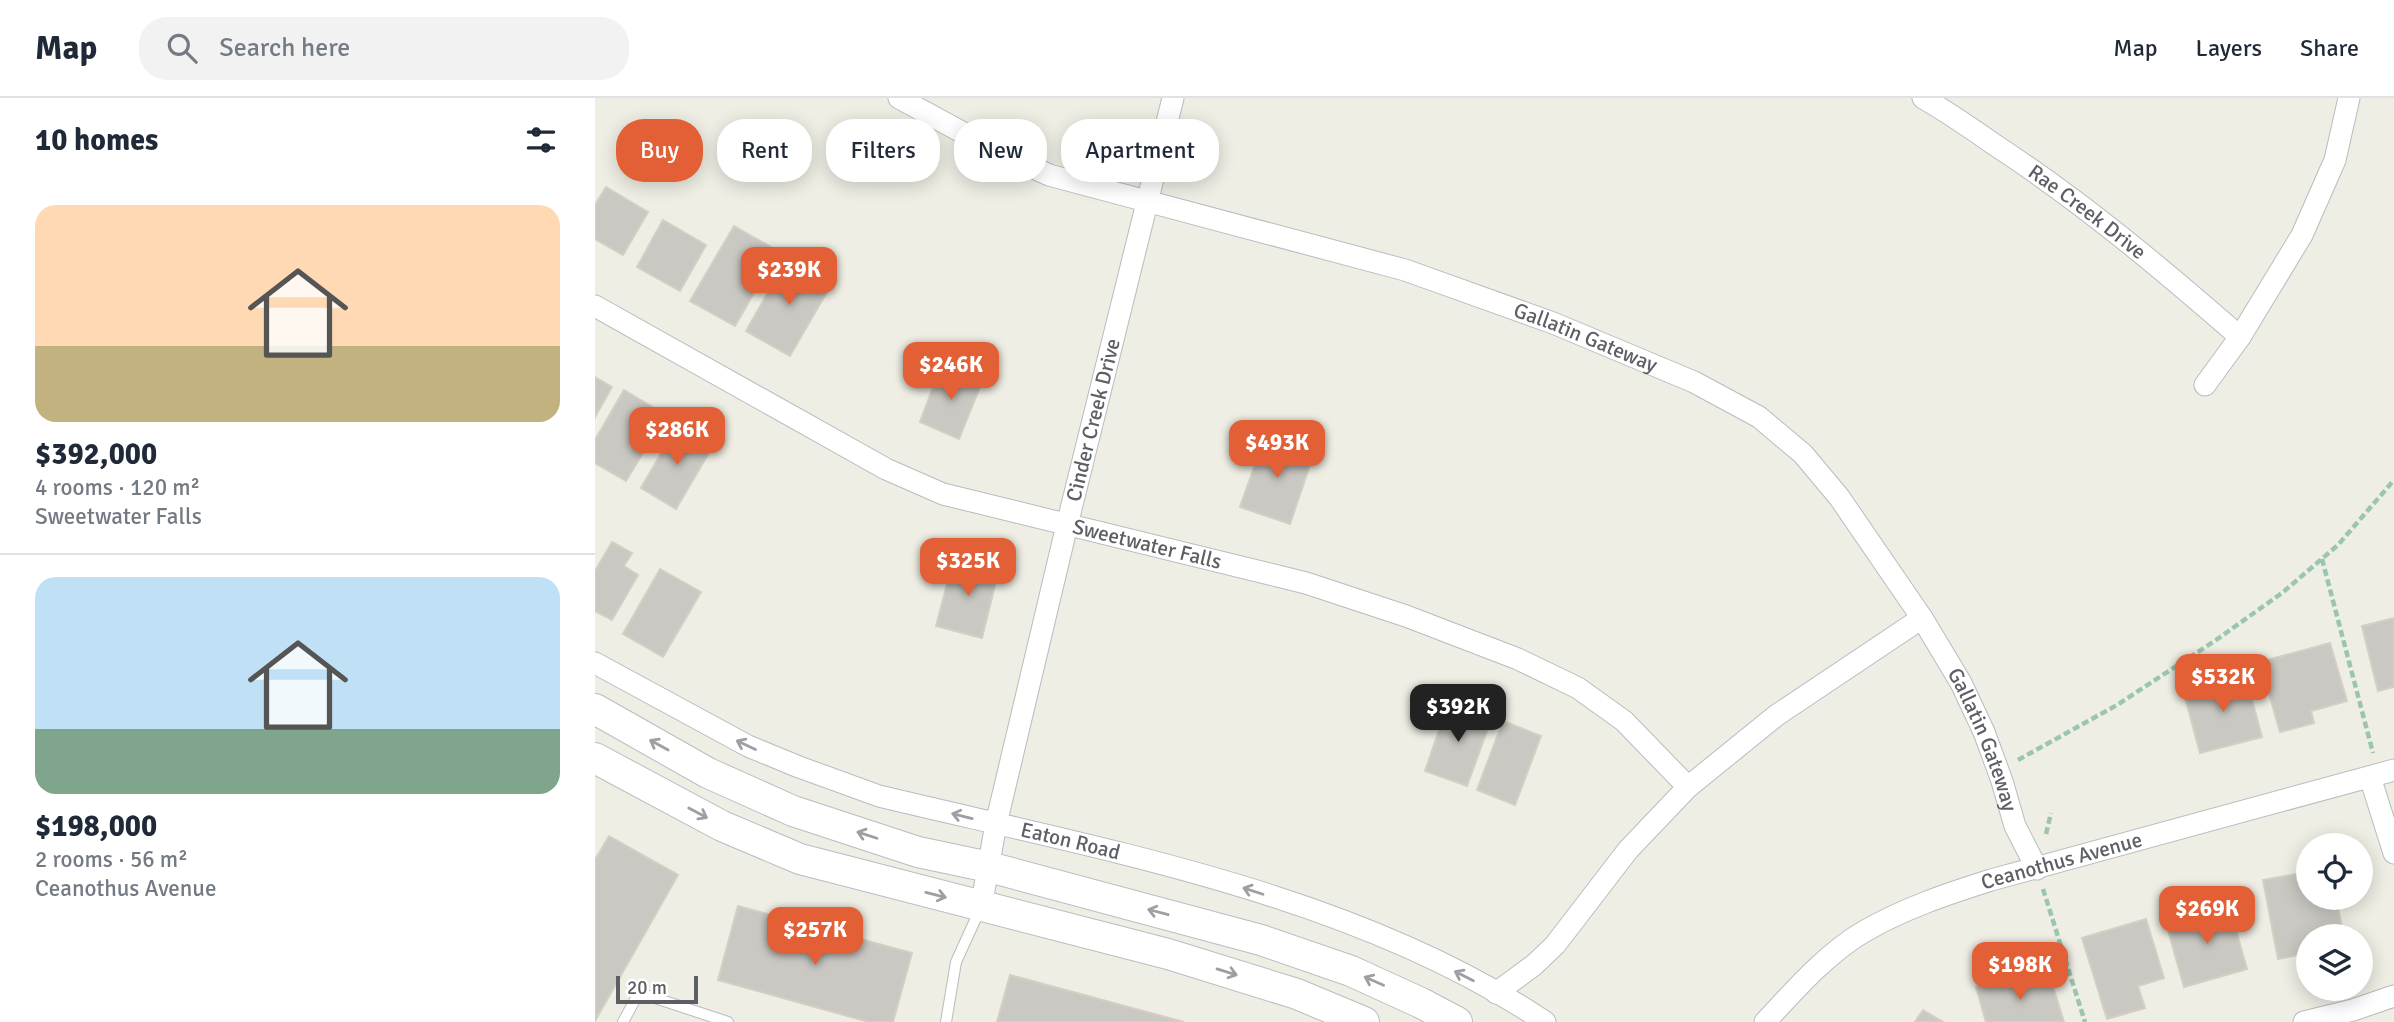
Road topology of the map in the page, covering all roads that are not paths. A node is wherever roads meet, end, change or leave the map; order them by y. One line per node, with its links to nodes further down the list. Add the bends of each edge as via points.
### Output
1 (898, 98): 5 (street, Gallatin Gateway, via 1049,175)
2 (1173, 98): 5 (street, Cinder Creek Drive)
3 (1923, 98): 7 (street, Rae Creek Drive, via 2094,215)
4 (2349, 98): 7 (street, via 2335,160 2302,235)
5 (1146, 201): 9 (street, Cinder Creek Drive); 10 (street, Gallatin Gateway, via 1405,270 1553,323 1694,382 1759,416 1803,454 1839,497)
6 (595, 306): 9 (street, Sweetwater Falls, via 886,468 943,494)
7 (2240, 337): 8 (street)
8 (2205, 385)
9 (1067, 526): 15 (street, Sweetwater Falls, via 1306,583 1518,659 1578,688 1624,721); 16 (street, Cinder Creek Drive)
10 (1922, 618): 15 (street, via 1777,715); 19 (street, Gallatin Gateway, via 1961,682 1984,732 2015,826)
11 (595, 663): 16 (street, Eaton Road, one-way to 11, via 879,796 799,767 737,740)
12 (595, 709): 18 (street, Eaton Road, one-way to 12, via 918,852 793,811 708,772)
13 (595, 758): 20 (street, one-way to 20, via 722,826 800,859)
14 (2381, 774): 17 (street); 19 (street, Ceanothus Avenue)
15 (1688, 787): 21 (street, via 1628,850 1555,945)
16 (996, 824): 18 (street, Cinder Creek Drive); 21 (street, Eaton Road, one-way to 16, via 1389,940 1256,891)
17 (2394, 853)
18 (989, 867): 20 (street, Cinder Creek Drive); 27 (street, Eaton Road, one-way to 18, via 1351,971 1261,940)
19 (2037, 869): 29 (street, Ceanothus Avenue, via 1927,900 1863,932 1809,974)
20 (981, 907): 25 (lane, via 956,962); 26 (street, one-way to 26, via 1168,954 1297,994)
21 (1496, 993): 28 (street, Eaton Road)
22 (2394, 996): 30 (street)
23 (623, 1022): 24 (lane, via 636,998 649,996)
24 (728, 1022)
25 (946, 1022)
26 (1364, 1022)
27 (1457, 1022)
28 (1545, 1022)
29 (1765, 1022)
30 (2304, 1022)

